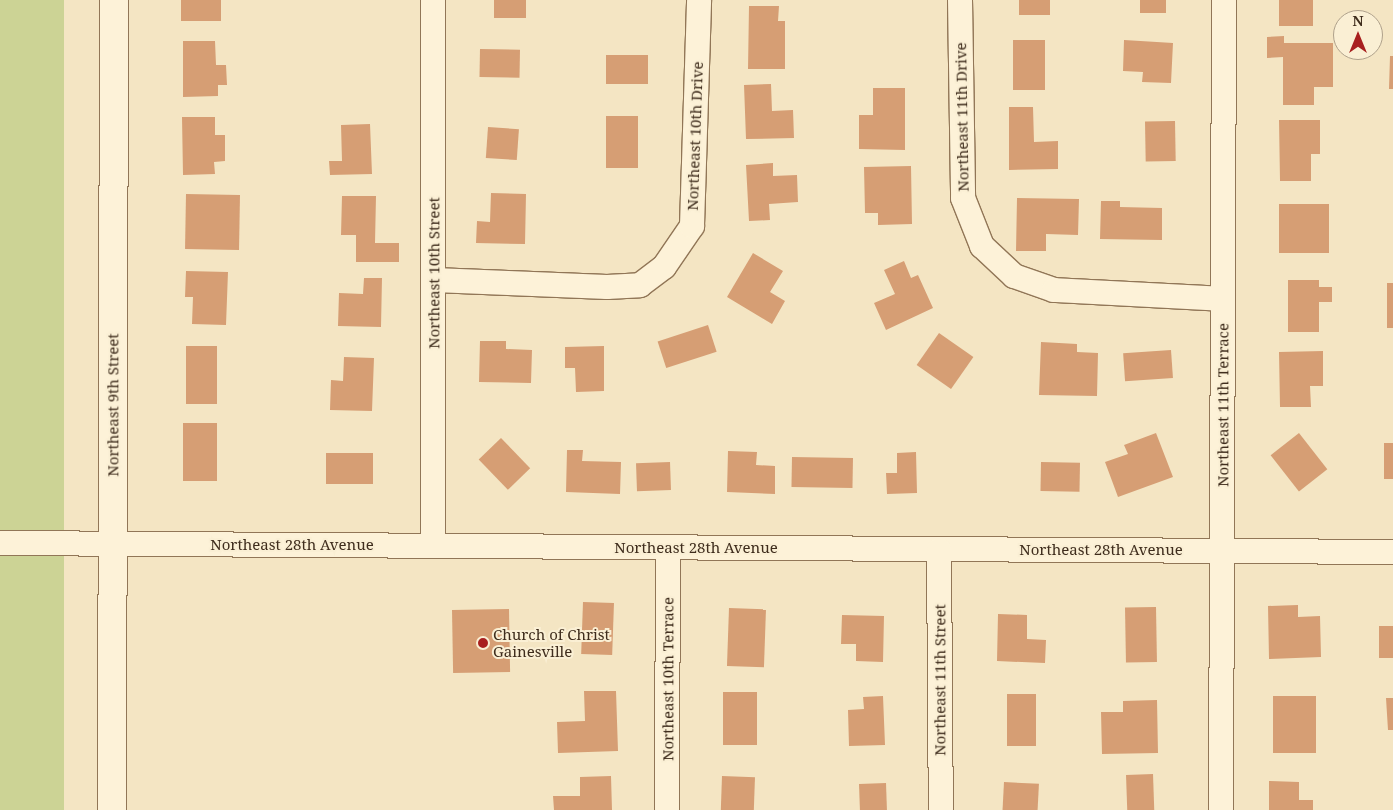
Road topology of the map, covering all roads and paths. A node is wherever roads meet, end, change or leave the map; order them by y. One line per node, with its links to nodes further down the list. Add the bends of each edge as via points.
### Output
1 (114, 0): 9 (street, Northeast 9th Street)
2 (433, 0): 6 (street, Northeast 10th Street)
3 (699, 0): 6 (street, Northeast 10th Drive, via 692,226 664,267 640,284 607,287)
4 (960, 0): 7 (street, Northeast 11th Drive, via 963,198 982,246 1014,276 1054,290)
5 (1224, 0): 7 (street, Northeast 11th Terrace)
6 (434, 280): 10 (street, Northeast 10th Street)
7 (1223, 300): 13 (street, Northeast 11th Terrace)
8 (0, 544): 9 (street, Northeast 28th Avenue)
9 (112, 544): 10 (street, Northeast 28th Avenue); 15 (street, Northeast 9th Street)
10 (433, 546): 11 (street, Northeast 28th Avenue)
11 (668, 548): 12 (street, Northeast 28th Avenue); 16 (street, Northeast 10th Terrace)
12 (939, 550): 13 (street, Northeast 28th Avenue); 17 (street, Northeast 11th Street)
13 (1222, 551): 14 (street, Northeast 28th Avenue); 18 (street, Northeast 11th Terrace)
14 (1393, 552)
15 (112, 810)
16 (667, 810)
17 (941, 810)
18 (1221, 810)

